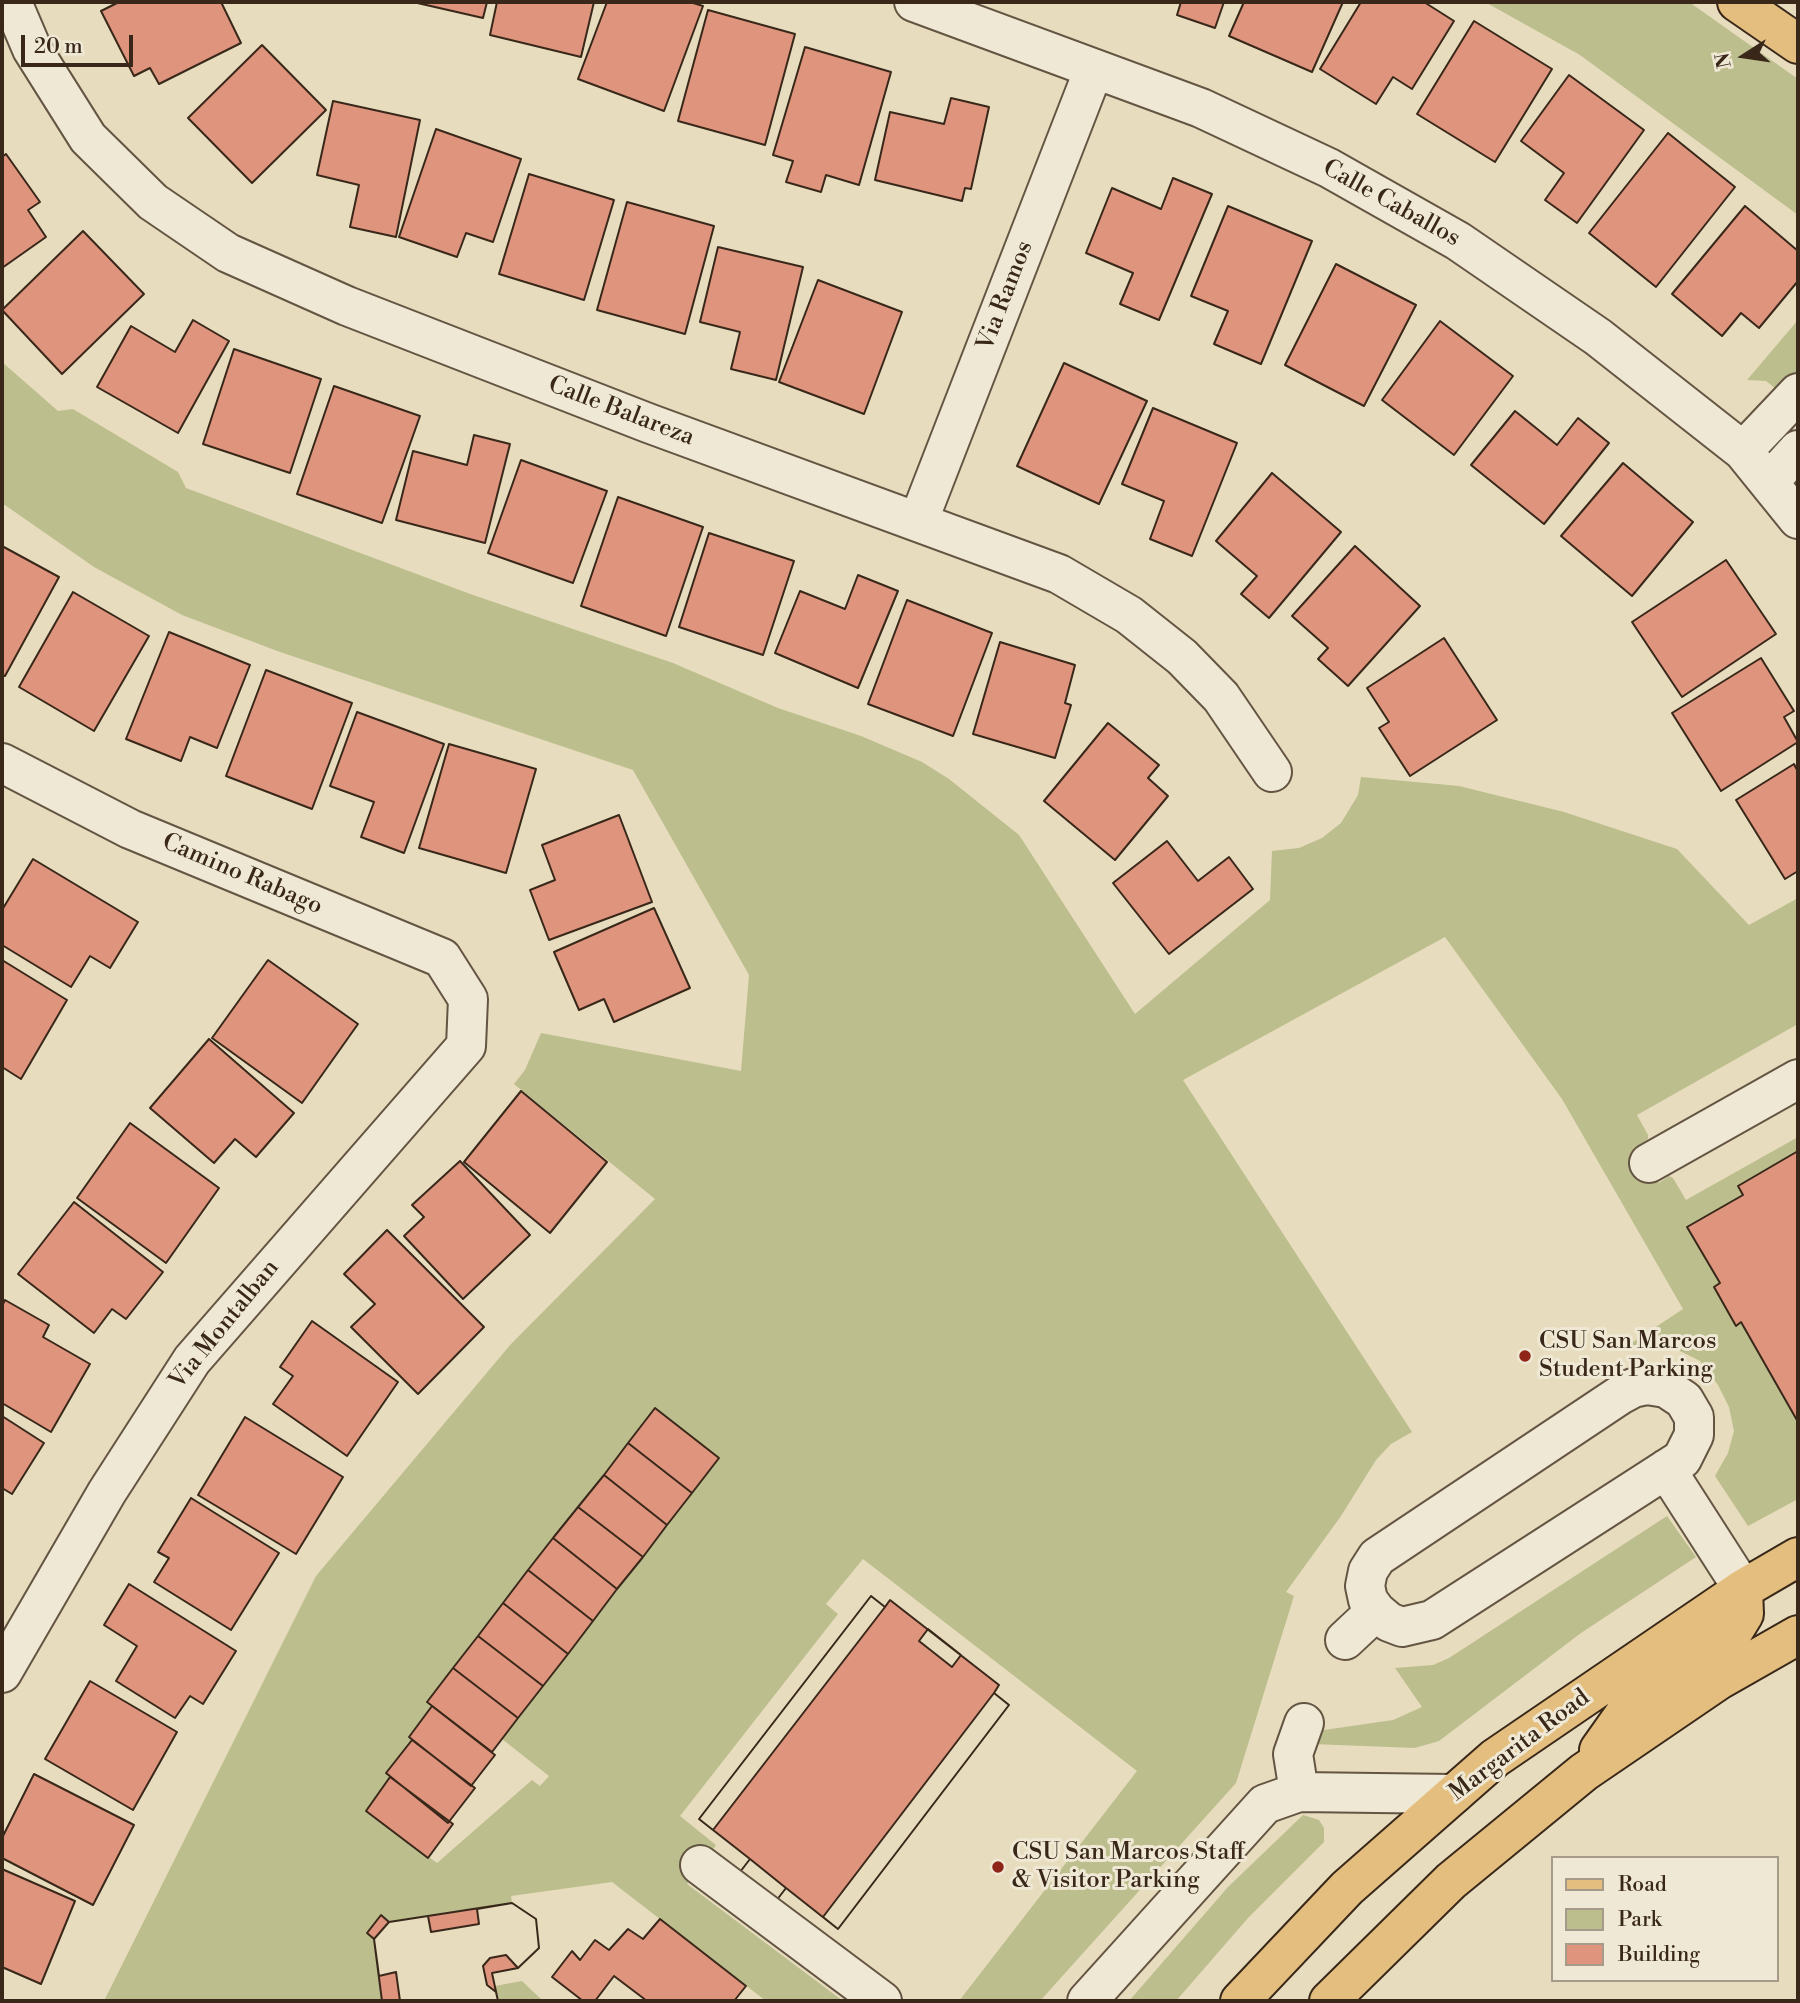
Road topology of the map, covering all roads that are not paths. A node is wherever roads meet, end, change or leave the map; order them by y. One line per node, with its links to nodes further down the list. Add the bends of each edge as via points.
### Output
1 (12, 2): 11 (street, Calle Balareza, via 32,49 88,138 152,202 228,253 347,306)
2 (914, 2): 5 (street, Calle Caballos)
3 (1737, 2): 4 (main road)
4 (1798, 44)
5 (1094, 69): 8 (street, Calle Caballos, via 1212,113 1329,168 1458,241 1598,337); 11 (street, Via Ramos)
6 (1798, 393): 8 (street)
7 (1798, 450): 9 (street)
8 (1743, 451): 9 (street, Calle Caballos)
9 (1769, 482): 10 (street, Calle Caballos)
10 (1798, 519)
11 (918, 522): 13 (street, Calle Balareza, via 1059,574 1129,615 1221,696)
12 (2, 763): 14 (street, Camino Rabago, via 130,828 442,958)
13 (1272, 772)
14 (468, 999): 23 (street, Via Montalban, via 466,1046 192,1360 107,1492)
15 (1798, 1079): 16 (street)
16 (1649, 1163)
17 (1666, 1469): 19 (street); 20 (street, via 1432,1620 1402,1627); 20 (street, via 1689,1449 1694,1417 1684,1400 1666,1388 1633,1388 1377,1557 1365,1586)
18 (1798, 1557): 19 (main road, Margarita Road)
19 (1743, 1589): 25 (main road, via 1744,1614 1728,1640 1633,1702); 27 (main road, Margarita Road, via 1495,1758)
20 (1376, 1611): 22 (street)
21 (1798, 1635): 25 (main road, via 1719,1679)
22 (1345, 1640)
23 (2, 1673)
24 (1304, 1723): 26 (street, via 1293,1754)
25 (1584, 1772): 32 (main road, via 1451,1881)
26 (1298, 1792): 27 (street); 30 (street, via 1265,1804)
27 (1454, 1794): 31 (main road, Margarita Road, via 1347,1888)
28 (700, 1865): 29 (street)
29 (882, 2001)
30 (1087, 2001)
31 (1240, 2001)
32 (1329, 2001)

